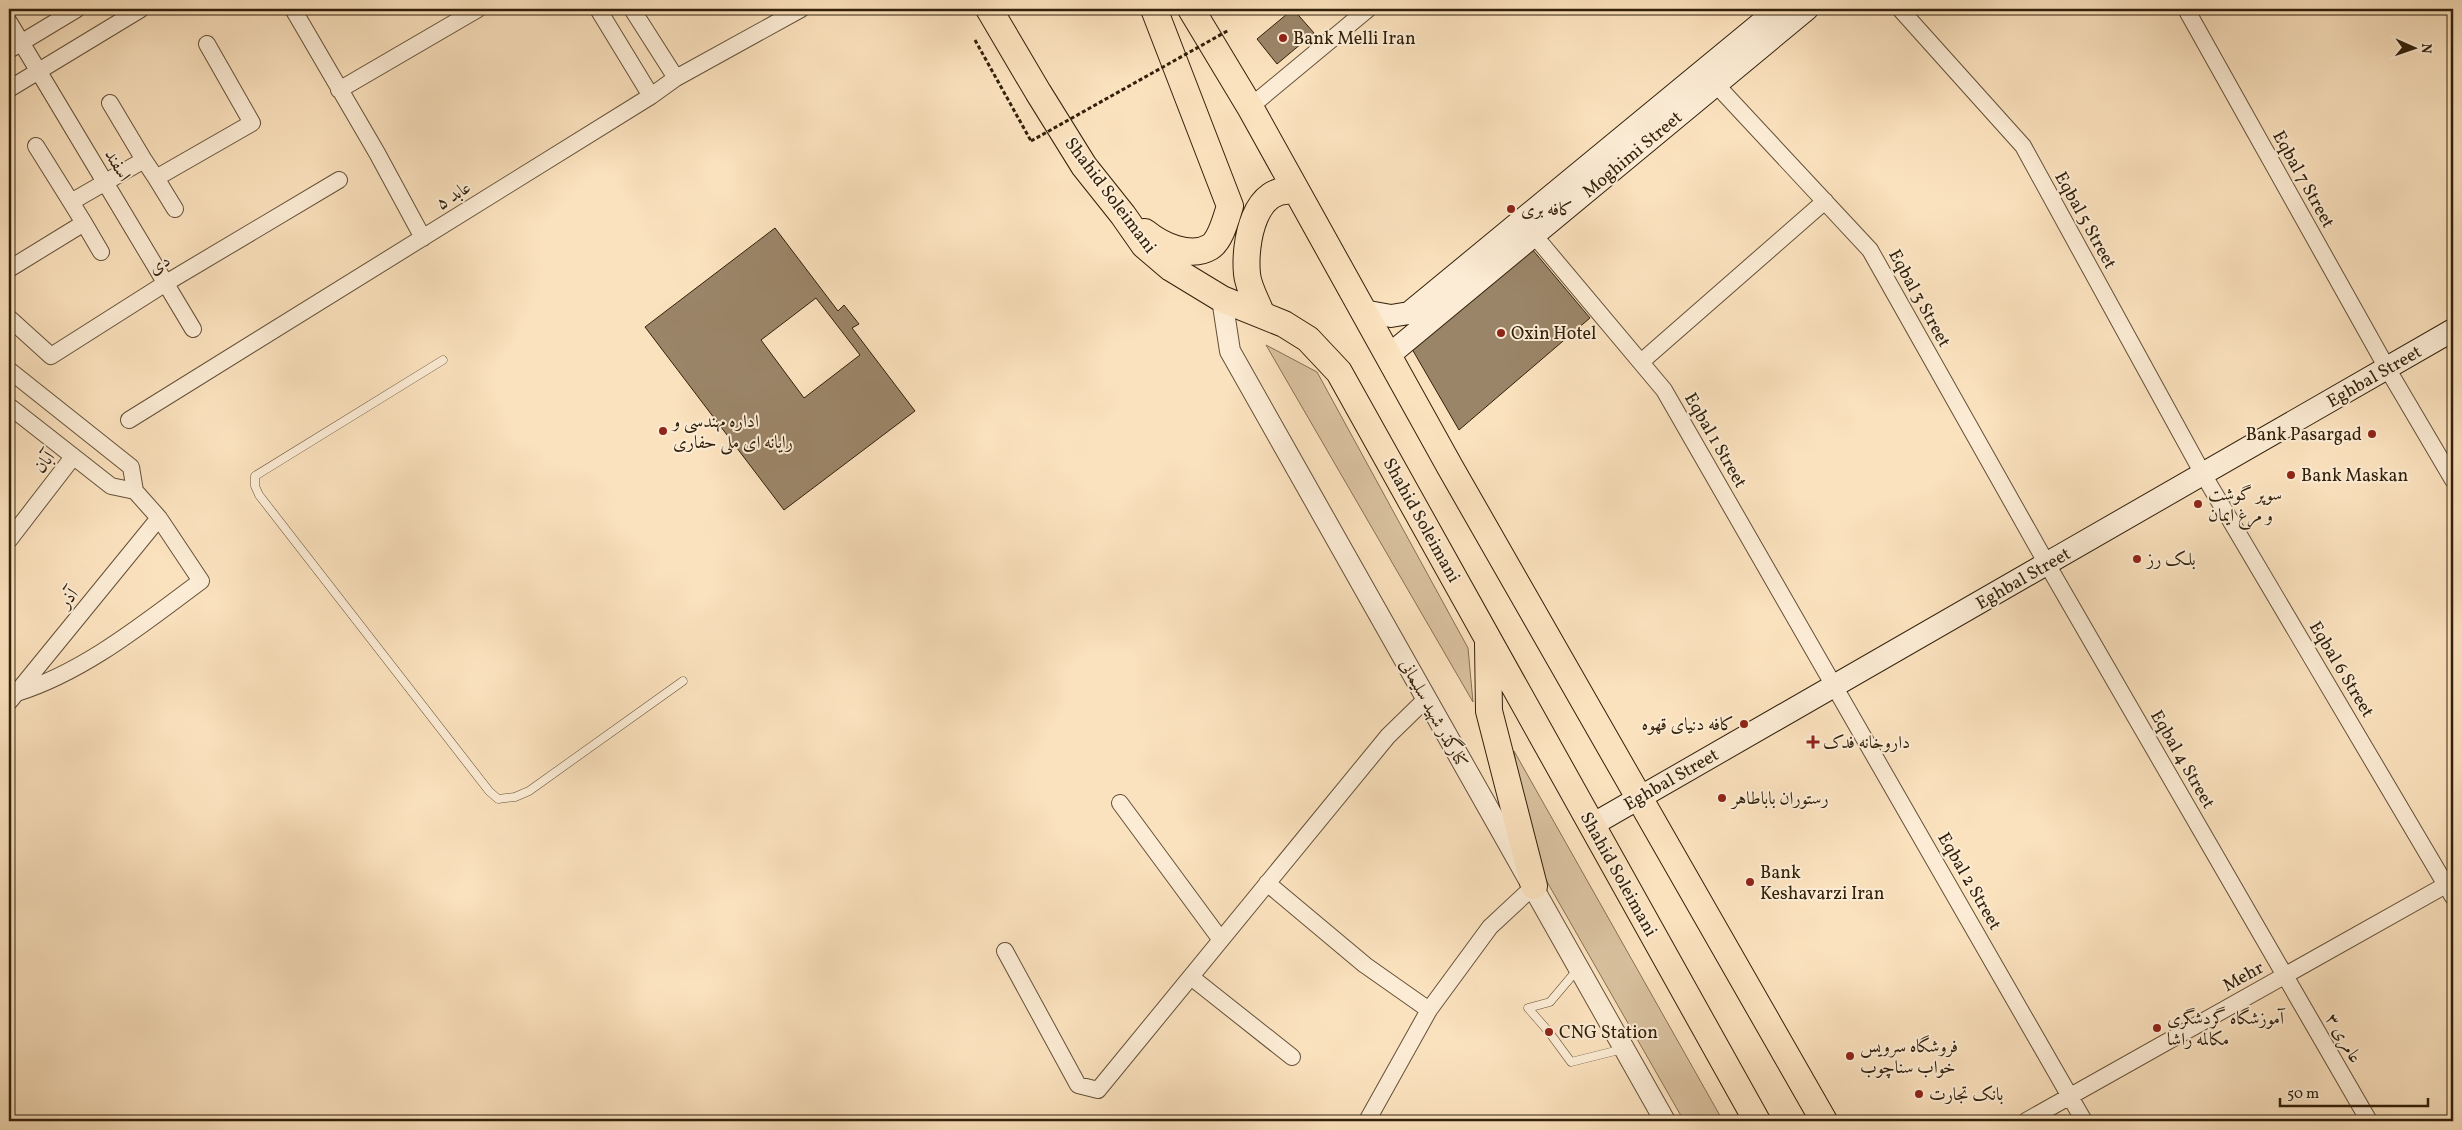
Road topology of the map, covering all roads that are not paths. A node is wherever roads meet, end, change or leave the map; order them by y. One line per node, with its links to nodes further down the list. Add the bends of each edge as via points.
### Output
1 (77, 9): 18 (street)
2 (140, 9): 19 (street)
3 (293, 9): 23 (street)
4 (478, 9): 23 (street)
5 (598, 9): 24 (street)
6 (632, 9): 20 (street)
7 (801, 9): 20 (street, عابد ۵)
8 (989, 9): 36 (highway, Shahid Soleimani, via 1084,166)
9 (1154, 9): 36 (highway, via 1230,206 1223,227 1211,246 1197,251 1180,250 1153,238)
10 (1191, 9): 26 (highway)
11 (1368, 9): 26 (street)
12 (1778, 9): 21 (main road, Moghimi Street)
13 (1807, 9): 21 (main road, Moghimi Street)
14 (1900, 9): 57 (street, Eqbal 5 Street, via 2023,146)
15 (2186, 9): 52 (street, Eqbal 7 Street)
16 (9, 22): 18 (street, اسفند)
17 (208, 44): 29 (street, via 252,123)
18 (15, 46): 19 (street, اسفند)
19 (38, 71): 22 (street); 31 (street, اسفند)
20 (676, 78): 24 (street, عابد ۵)
21 (1709, 78): 33 (street, Eqbal 3 Street); 38 (main road, Moghimi Street)
22 (9, 89)
23 (339, 90): 39 (street)
24 (651, 96): 39 (street, عابد ۵)
25 (110, 103): 28 (street)
26 (1250, 107): 32 (highway)
27 (36, 146): 34 (street)
28 (144, 160): 29 (street); 31 (street)
29 (156, 178): 35 (street)
30 (339, 180): 42 (street, دی)
31 (105, 182): 34 (street); 42 (street, اسفند)
32 (1297, 192): 44 (highway); 45 (highway, via 1287,190 1268,198 1250,226 1247,276)
33 (1825, 201): 51 (street); 62 (street, Eqbal 3 Street, via 1870,250)
34 (71, 202): 37 (street)
35 (175, 209)
36 (1123, 214): 43 (highway, Shahid Soleimani, via 1144,245 1171,268)
37 (84, 223): 40 (street); 41 (street)
38 (1528, 228): 44 (main road, Moghimi Street, via 1409,313 1391,316); 49 (main road, Moghimi Street); 51 (street, Eqbal 1 Street)
39 (423, 238): 55 (street, عابد ۵)
40 (101, 252)
41 (9, 269)
42 (166, 283): 46 (street, دی, via 51,356); 47 (street, اسفند)
43 (1222, 299): 45 (highway, Shahid Soleimani); 67 (street, کنارگذر شهید سلیمانی, via 1230,351)
44 (1363, 311): 49 (highway)
45 (1262, 315): 63 (highway, Shahid Soleimani, via 1308,339 1339,372)
46 (9, 318)
47 (193, 329)
48 (2453, 330): 52 (main road, Eghbal Street)
49 (1388, 356): 68 (highway)
50 (443, 360): 64 (lane, via 255,476 259,495 488,792 498,799 529,791)
51 (1640, 362): 65 (street, Eqbal 1 Street, via 1664,390)
52 (2387, 368): 57 (main road, Eghbal Street); 58 (street, Eqbal 7 Street)
53 (9, 370): 59 (street, via 131,466)
54 (9, 406): 56 (street)
55 (129, 420)
56 (73, 457): 59 (street, via 110,486); 61 (street, آبان)
57 (2203, 474): 62 (main road, Eghbal Street); 73 (street, Eqbal 6 Street)
58 (2453, 480)
59 (135, 490): 60 (street)
60 (159, 518): 66 (street, آذر); 66 (street, via 201,581 112,646)
61 (9, 540)
62 (2047, 564): 65 (main road, Eghbal Street); 77 (street, Eqbal 4 Street)
63 (1488, 639): 70 (highway, Shahid Soleimani); 72 (highway, via 1489,711)
64 (683, 681)
65 (1836, 685): 68 (main road, Eghbal Street); 82 (street, Eqbal 2 Street)
66 (13, 698)
67 (1426, 699): 71 (street, via 1388,736); 72 (street, کنارگذر شهید سلیمانی)
68 (1639, 798): 70 (main road, Eghbal Street); 86 (highway)
69 (1120, 803): 74 (street)
70 (1592, 825): 85 (highway, Shahid Soleimani)
71 (1267, 883): 74 (street); 79 (street, via 1365,965)
72 (1534, 886): 76 (street, کنارگذر شهید سلیمانی); 79 (street, via 1490,927)
73 (2451, 888): 77 (street, Mehr)
74 (1221, 940): 78 (street)
75 (1005, 951): 78 (street, via 1078,1085 1098,1090)
76 (1579, 968): 80 (street, کنارگذر شهید سلیمانی); 80 (lane, via 1550,1002 1528,1008 1570,1062)
77 (2285, 975): 82 (street, Mehr); 89 (street, عامری ۳)
78 (1191, 977): 81 (street)
79 (1429, 1010): 83 (street)
80 (1623, 1049): 84 (street, کنارگذر شهید سلیمانی)
81 (1292, 1057)
82 (2070, 1096): 87 (street, Mehr); 88 (street, Eqbal 2 Street)
83 (1367, 1121)
84 (1665, 1121)
85 (1757, 1121)
86 (1824, 1121)
87 (2026, 1121)
88 (2084, 1121)
89 (2369, 1121)

